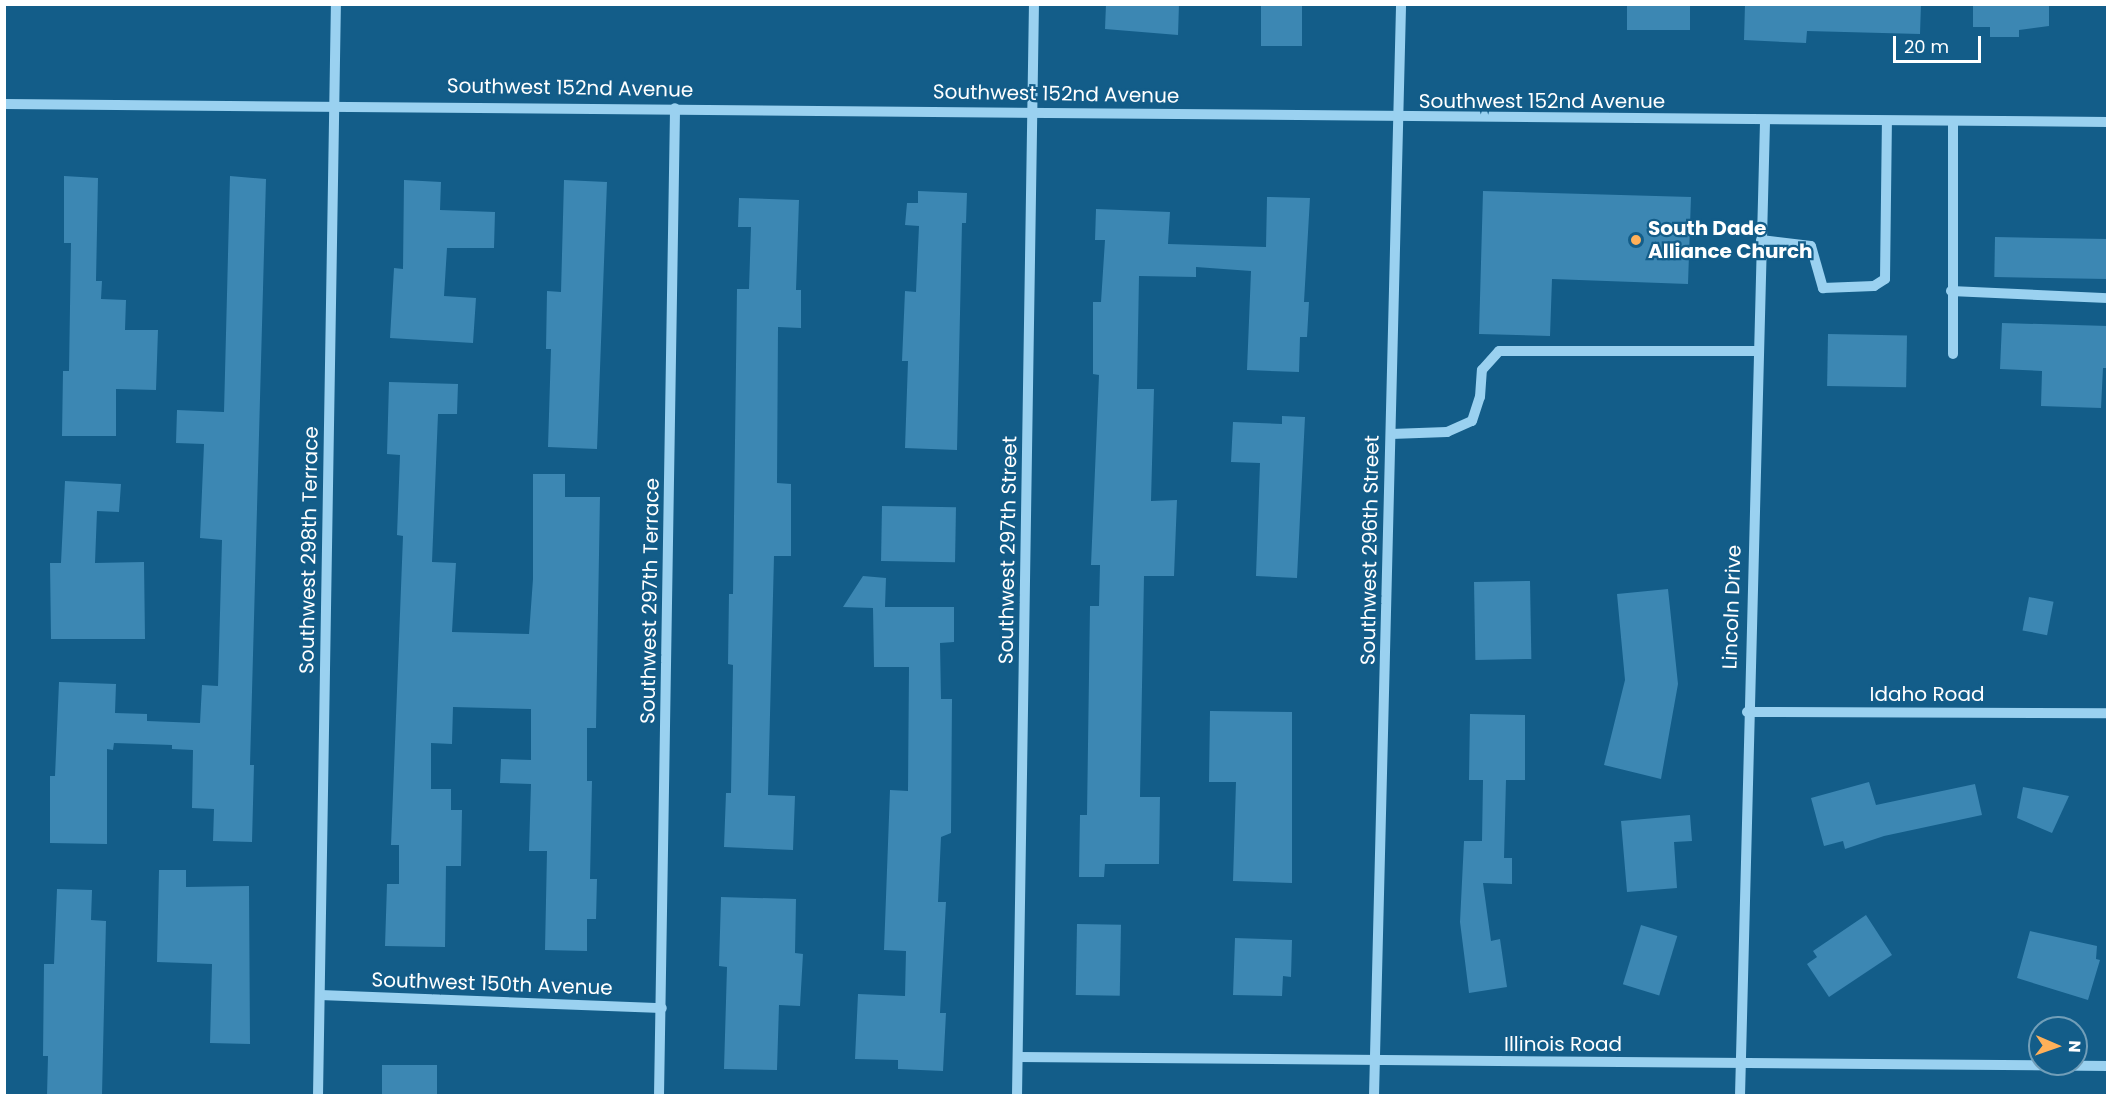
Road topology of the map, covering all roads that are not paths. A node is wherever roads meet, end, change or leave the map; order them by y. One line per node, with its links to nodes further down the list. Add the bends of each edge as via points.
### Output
1 (336, 4): 5 (street, Southwest 298th Terrace)
2 (1034, 4): 7 (street, Southwest 297th Street)
3 (1401, 4): 8 (street, Southwest 296th Street)
4 (4, 104): 5 (street, Southwest 152nd Avenue)
5 (334, 104): 6 (street, Southwest 152nd Avenue); 21 (street, Southwest 298th Terrace)
6 (675, 108): 7 (street, Southwest 152nd Avenue); 22 (street, Southwest 297th Terrace)
7 (1032, 112): 8 (street, Southwest 152nd Avenue); 23 (street, Southwest 297th Street)
8 (1398, 118): 9 (street, Southwest 152nd Avenue); 18 (street, Southwest 296th Street)
9 (1764, 120): 10 (street, Southwest 152nd Avenue); 13 (street, Lincoln Drive)
10 (1887, 121): 11 (street, Southwest 152nd Avenue); 13 (street, via 1885,279 1874,286 1823,288 1811,246)
11 (1953, 122): 12 (street, Southwest 152nd Avenue); 14 (street)
12 (2108, 122)
13 (1761, 240): 16 (street, Lincoln Drive)
14 (1951, 291): 15 (street); 17 (street)
15 (2108, 298)
16 (1757, 351): 18 (street, via 1499,351 1482,370 1480,397 1472,421 1447,432); 19 (street, Lincoln Drive)
17 (1953, 354)
18 (1391, 434): 24 (street, Southwest 296th Street)
19 (1747, 712): 20 (street, Idaho Road); 25 (street, Lincoln Drive)
20 (2108, 713)
21 (320, 995): 22 (street, Southwest 150th Avenue); 27 (street, Southwest 298th Terrace)
22 (662, 1008): 28 (street, Southwest 297th Terrace)
23 (1019, 1057): 24 (street, Illinois Road); 29 (street, Southwest 297th Street)
24 (1375, 1061): 25 (street, Illinois Road); 30 (street, Southwest 296th Street)
25 (1741, 1061): 26 (street, Illinois Road); 31 (street, Lincoln Drive)
26 (2108, 1066)
27 (318, 1095)
28 (659, 1095)
29 (1017, 1095)
30 (1374, 1095)
31 (1740, 1095)

